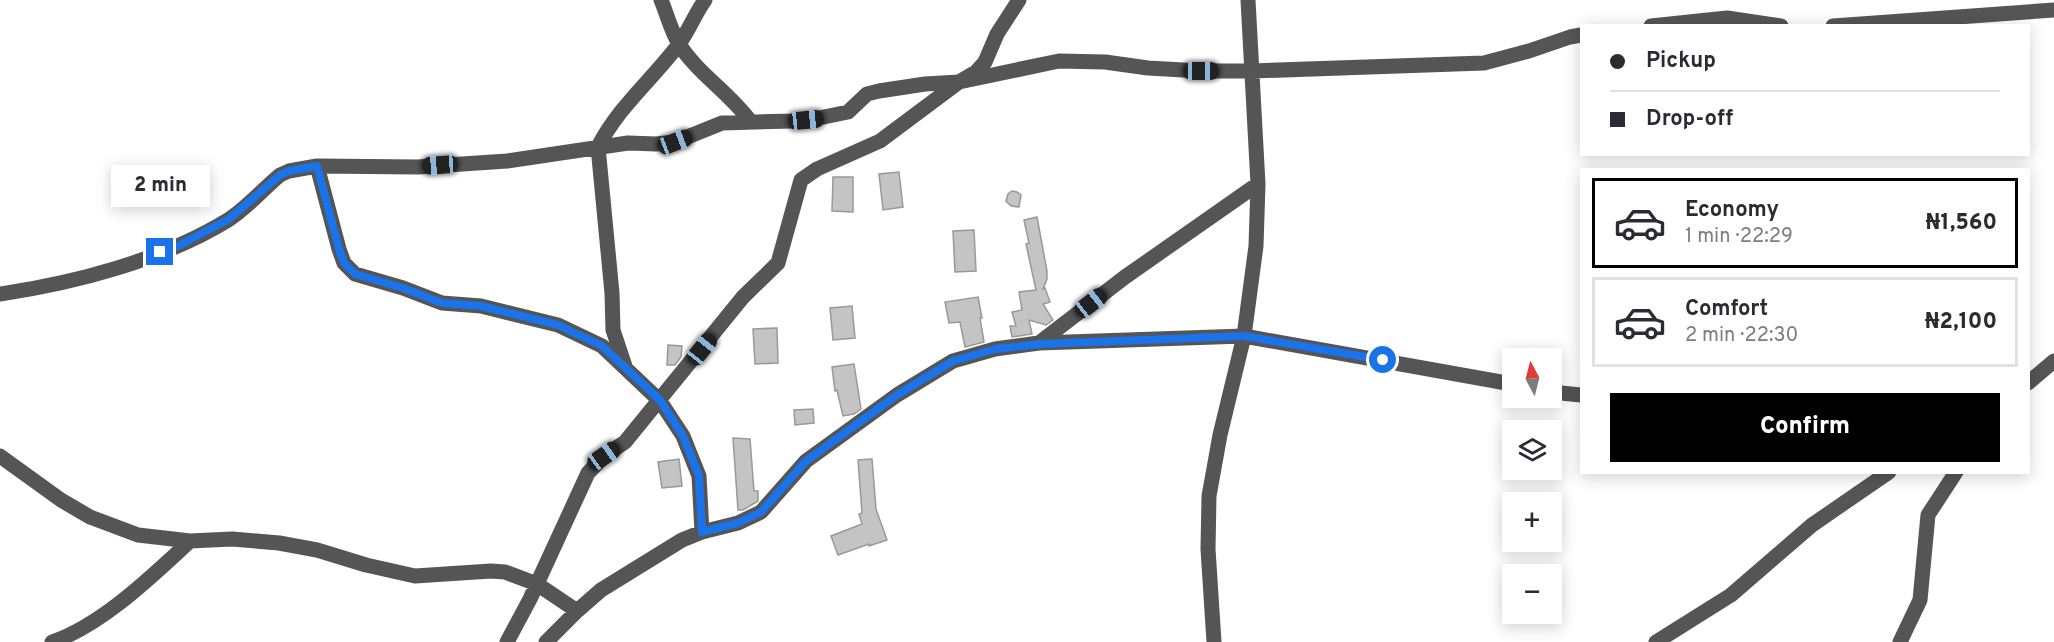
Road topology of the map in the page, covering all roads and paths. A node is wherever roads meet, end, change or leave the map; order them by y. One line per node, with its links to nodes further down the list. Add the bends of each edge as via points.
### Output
1 (661, 0): 10 (street)
2 (705, 0): 10 (street)
3 (1019, 0): 12 (street, via 985,62)
4 (1248, 0): 11 (street)
5 (2054, 10): 8 (street)
6 (1670, 24): 7 (street, via 1726,18)
7 (1767, 24)
8 (1861, 24)
9 (1580, 35): 11 (street, via 1484,63)
10 (679, 44): 13 (street, via 738,104); 14 (street, via 621,110)
11 (1252, 71): 12 (street, via 1071,61); 16 (street)
12 (959, 82): 13 (street, via 867,94 848,112 819,118); 26 (street, via 880,141 801,180 778,263 743,297)
13 (750, 122): 14 (street, via 722,123 675,142)
14 (598, 147): 15 (street, via 507,161 418,167); 21 (street, via 613,330)
15 (317, 166): 17 (street, via 280,175 229,219 180,245 52,286); 21 (street, via 339,249 344,263 355,274 442,303 481,306 558,325 602,346)
16 (1258, 184): 18 (street, via 1256,246); 19 (street, via 1125,277)
17 (0, 294)
18 (1244, 336): 19 (street); 22 (street); 37 (street, via 1209,496)
19 (1040, 344): 30 (street, via 995,349 953,361 897,395 806,461 761,512 738,523)
20 (2054, 361): 23 (street)
21 (626, 369): 26 (street)
22 (1502, 382)
23 (2030, 382)
24 (1562, 393): 25 (street)
25 (1580, 395)
26 (660, 400): 30 (street, via 683,436 699,476); 32 (street, via 625,442 588,473)
27 (0, 456): 31 (street, via 90,517 138,535)
28 (1886, 474): 38 (street, via 1812,525 1731,595)
29 (1955, 474): 39 (street, via 1928,516 1920,600)
30 (702, 532): 33 (street, via 681,540 601,590)
31 (190, 541): 32 (street, via 279,543 415,576 491,571); 34 (street, via 116,604 78,631)
32 (537, 584): 33 (street); 35 (street)
33 (577, 611): 36 (street)
34 (52, 642)
35 (507, 642)
36 (546, 642)
37 (1214, 642)
38 (1656, 642)
39 (1900, 642)

